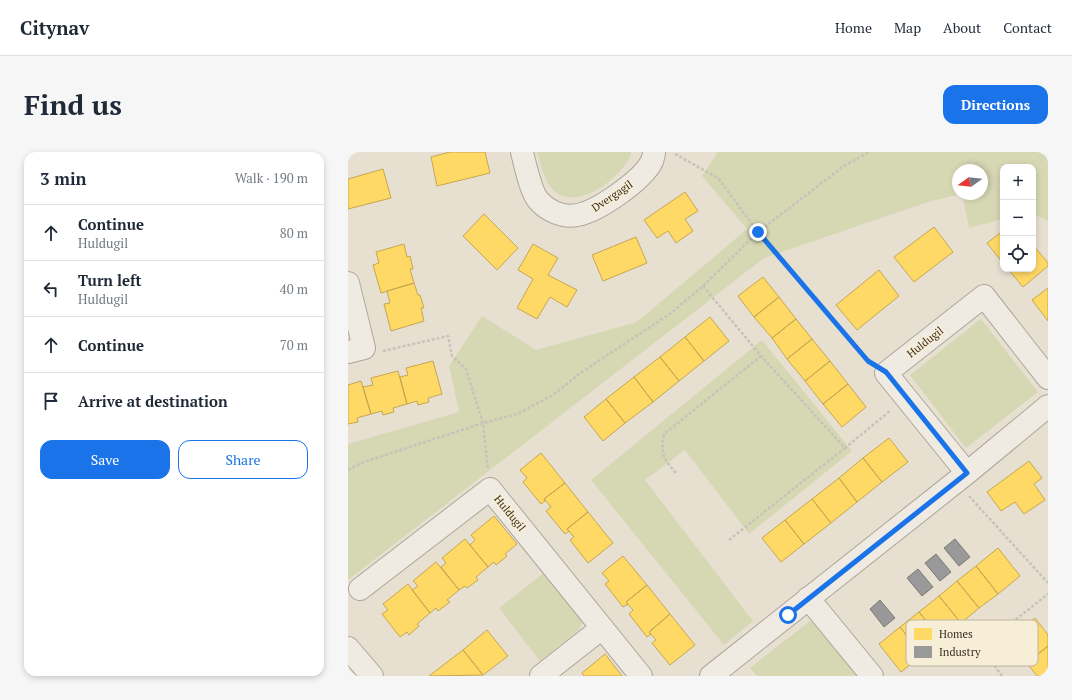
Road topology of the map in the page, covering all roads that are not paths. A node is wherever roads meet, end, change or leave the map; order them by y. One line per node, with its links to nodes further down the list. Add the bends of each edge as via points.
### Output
1 (522, 152): 2 (street, Dvergagil, via 538,200 549,210 576,216 589,212 622,192 643,173 652,161)
2 (654, 152)
3 (348, 283): 4 (street)
4 (356, 350)
5 (1048, 378): 7 (street, Huldugil, via 984,296 886,372)
6 (1048, 406): 7 (street)
7 (967, 473): 9 (street)
8 (360, 589): 10 (street, Huldugil, via 490,489)
9 (808, 598): 15 (street); 16 (street)
10 (602, 628): 13 (street); 14 (street, Huldugil)
11 (348, 648): 12 (street)
12 (372, 676)
13 (541, 676)
14 (641, 676)
15 (711, 676)
16 (872, 676)

